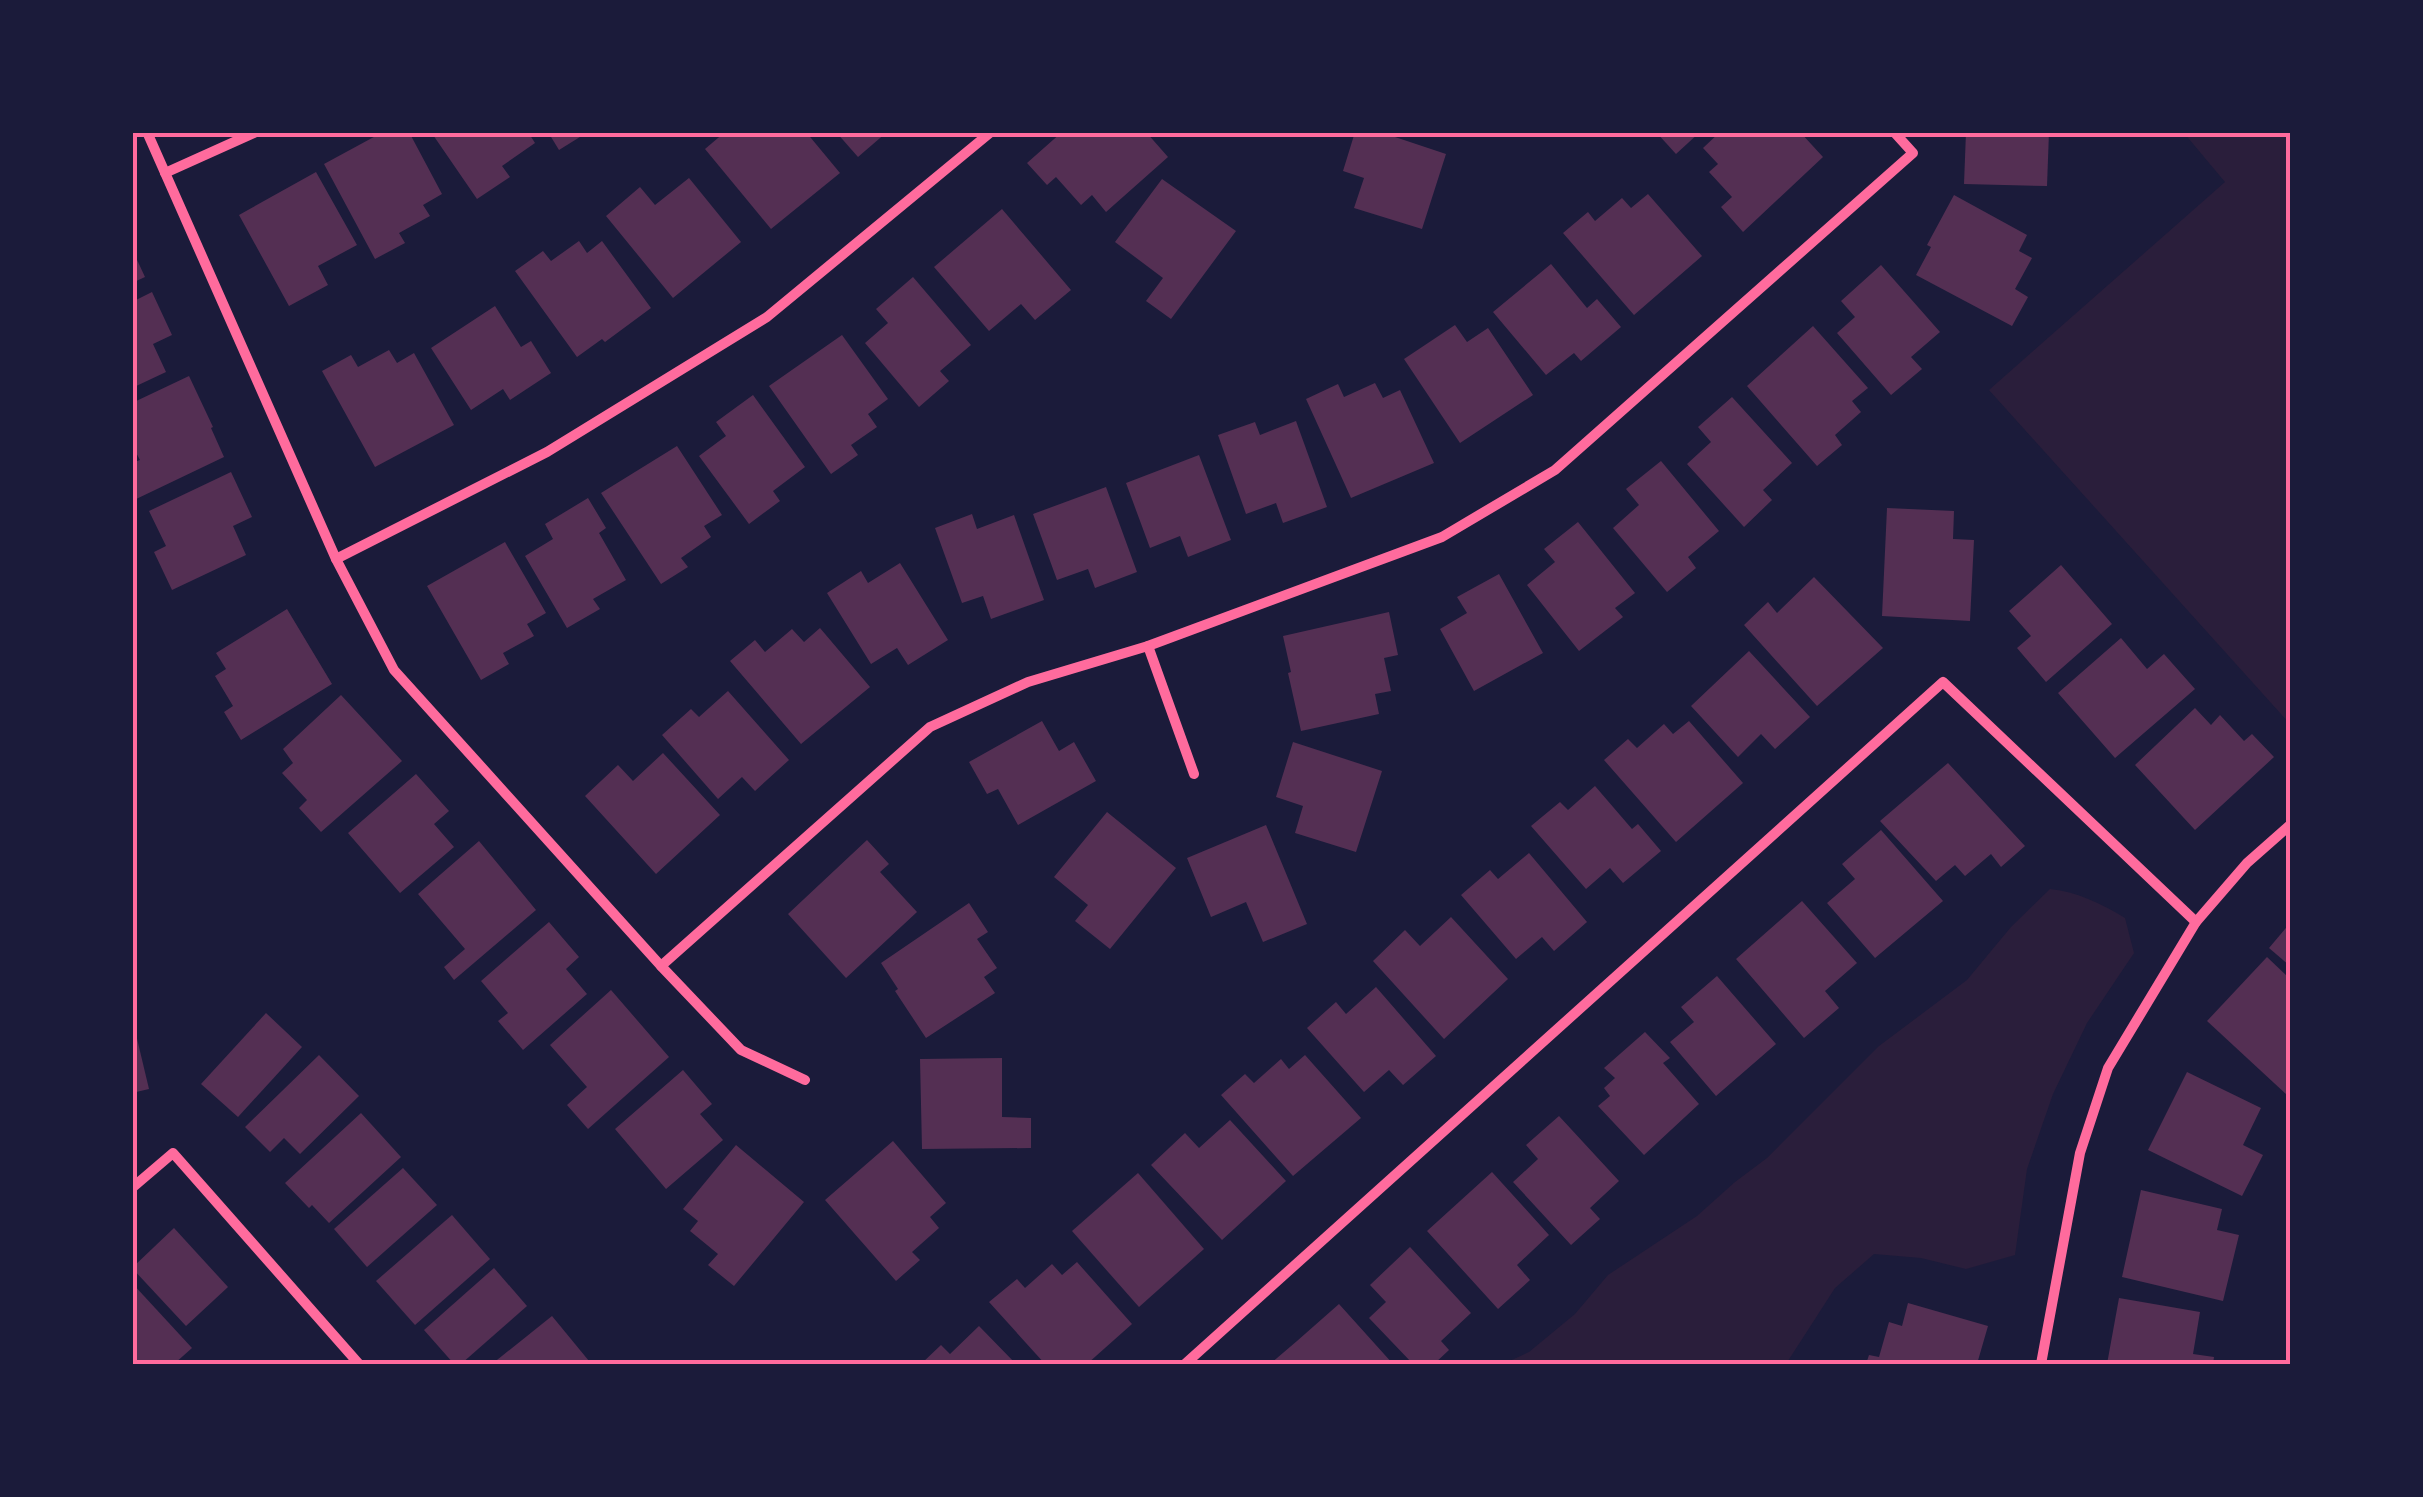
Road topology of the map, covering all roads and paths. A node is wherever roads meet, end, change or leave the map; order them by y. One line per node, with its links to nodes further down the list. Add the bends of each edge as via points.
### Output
1 (146, 132): 5 (street)
2 (256, 132): 5 (street)
3 (991, 132): 6 (street, via 768,317 547,452)
4 (1894, 132): 7 (street, via 1913,153 1555,470 1442,537)
5 (164, 174): 6 (street)
6 (336, 559): 11 (street, via 394,670)
7 (1148, 646): 8 (street); 11 (street, via 1028,682 930,728)
8 (1194, 774)
9 (2290, 825): 10 (street)
10 (2196, 922): 15 (street, via 1943,682); 16 (street, via 2108,1068 2080,1153)
11 (661, 966): 12 (street, via 741,1050)
12 (805, 1080)
13 (132, 1188): 14 (street, via 173,1153)
14 (359, 1364)
15 (1185, 1364)
16 (2040, 1364)

